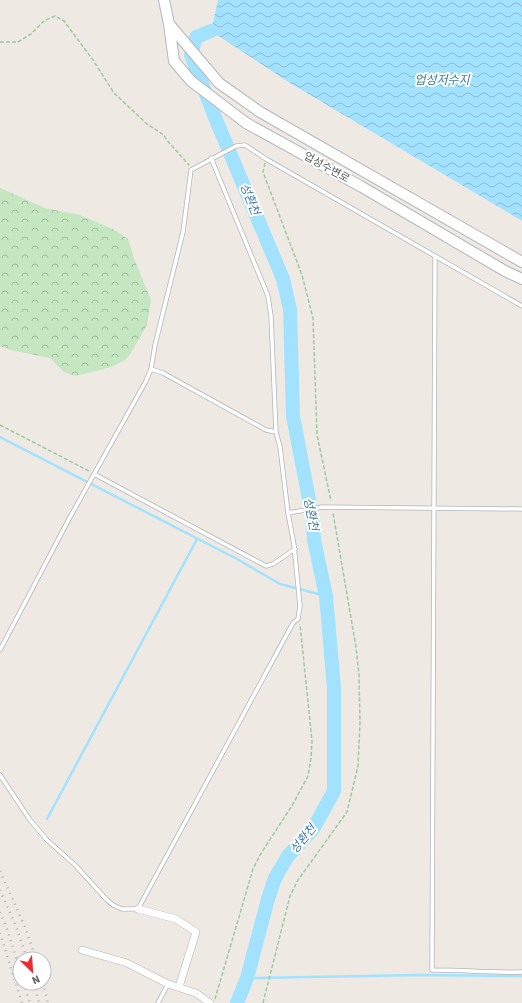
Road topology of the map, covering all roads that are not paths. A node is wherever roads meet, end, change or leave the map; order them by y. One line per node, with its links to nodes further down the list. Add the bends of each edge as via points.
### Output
1 (164, 0): 2 (main road, 업성수변로)
2 (169, 24): 5 (main road, 업성수변로, via 219,83 260,112); 6 (main road, 업성수변로, via 174,61 191,81 246,123)
3 (211, 158): 4 (lane, via 236,146 245,145 266,160); 8 (lane, via 191,170 183,232); 9 (lane, via 268,296 272,323)
4 (435, 256): 7 (lane); 11 (lane)
5 (522, 262)
6 (522, 279)
7 (522, 306)
8 (151, 369): 9 (lane, via 163,373 266,430); 10 (lane)
9 (276, 432): 13 (lane)
10 (94, 474): 14 (lane, via 266,566); 15 (lane)
11 (433, 508): 12 (lane); 13 (lane, via 322,508); 19 (lane, via 432,970)
12 (522, 509)
13 (288, 514): 14 (lane)
14 (295, 549): 17 (lane, via 300,606 298,619 293,623)
15 (0, 650)
16 (0, 775): 17 (lane, via 30,820 47,840 75,865 107,900 122,909)
17 (138, 909): 21 (street, via 176,919 196,932)
18 (82, 950): 20 (street, via 127,963)
19 (522, 972)
20 (168, 984): 21 (street); 22 (lane)
21 (179, 988): 23 (street, via 196,993)
22 (158, 1003)
23 (210, 1003)

